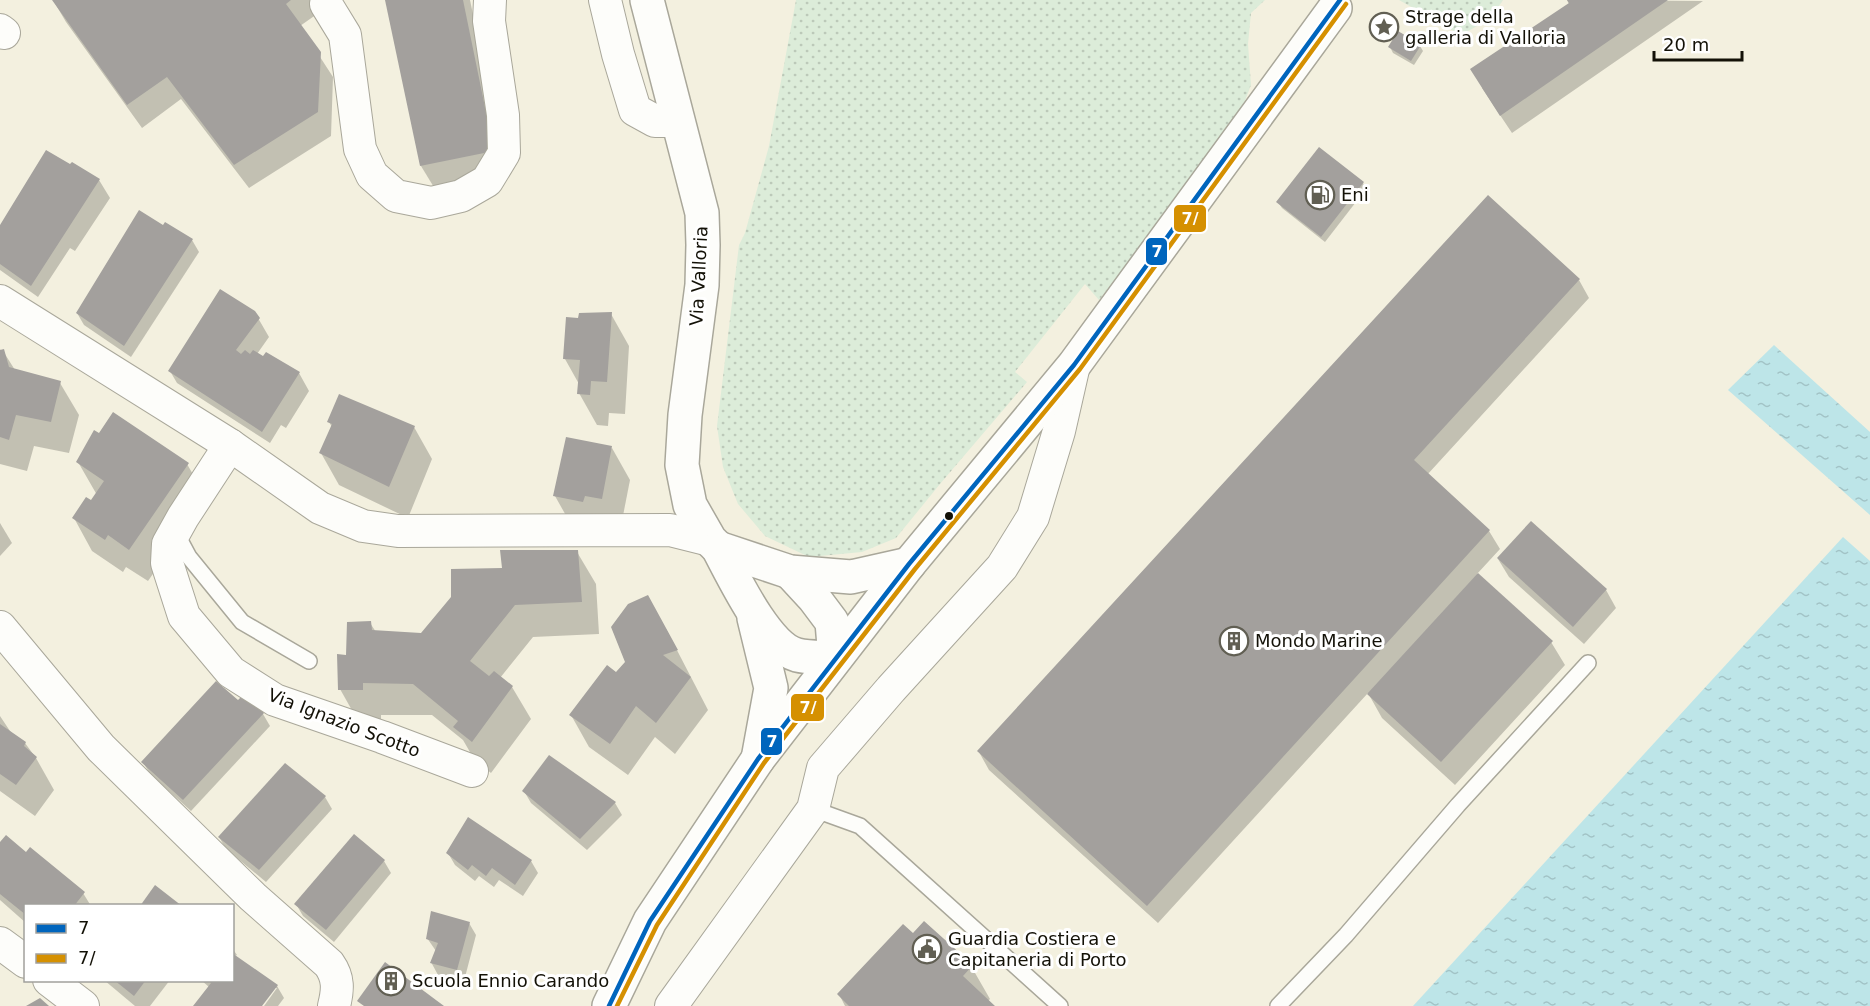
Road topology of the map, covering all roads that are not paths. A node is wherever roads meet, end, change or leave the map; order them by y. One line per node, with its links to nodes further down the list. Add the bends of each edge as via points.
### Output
1 (490, 0): 4 (street, via 504,153 488,181 461,196 431,203 396,196 372,175 360,149 345,35)
2 (605, 0): 6 (street, via 635,110 655,121)
3 (647, 0): 6 (main road, Via Valloria)
4 (326, 4)
5 (1335, 8): 8 (main road)
6 (678, 121): 11 (main road, Via Valloria, via 702,213 704,245 682,465 690,505)
7 (0, 301): 9 (street)
8 (1074, 365): 12 (main road); 21 (street, via 1033,518 1002,567 823,768)
9 (230, 445): 10 (street, Via Ignazio Scotto); 11 (street, via 320,508 363,526 398,531 670,530)
10 (175, 531): 17 (lane, via 189,557 242,622); 20 (street, Via Ignazio Scotto, via 168,544 166,563 184,616 231,672 275,700)
11 (714, 544): 13 (main road); 14 (main road, Via Valloria)
12 (909, 564): 13 (main road, via 851,577); 16 (main road)
13 (790, 572): 16 (main road, via 832,622)
14 (753, 614): 16 (main road, via 784,649 797,655); 19 (main road, via 771,688)
15 (0, 627): 26 (street, via 101,748 253,897 329,964 336,973 338,991)
16 (835, 658): 19 (main road)
17 (309, 661)
18 (1588, 663): 30 (lane)
19 (758, 759): 27 (main road, via 650,921)
20 (472, 771)
21 (813, 809): 28 (street); 29 (lane, via 860,826)
22 (0, 943): 23 (street)
23 (24, 961)
24 (50, 982): 25 (street)
25 (83, 1006)
26 (334, 1006)
27 (609, 1006)
28 (671, 1006)
29 (1060, 1006)
30 (1278, 1006)

